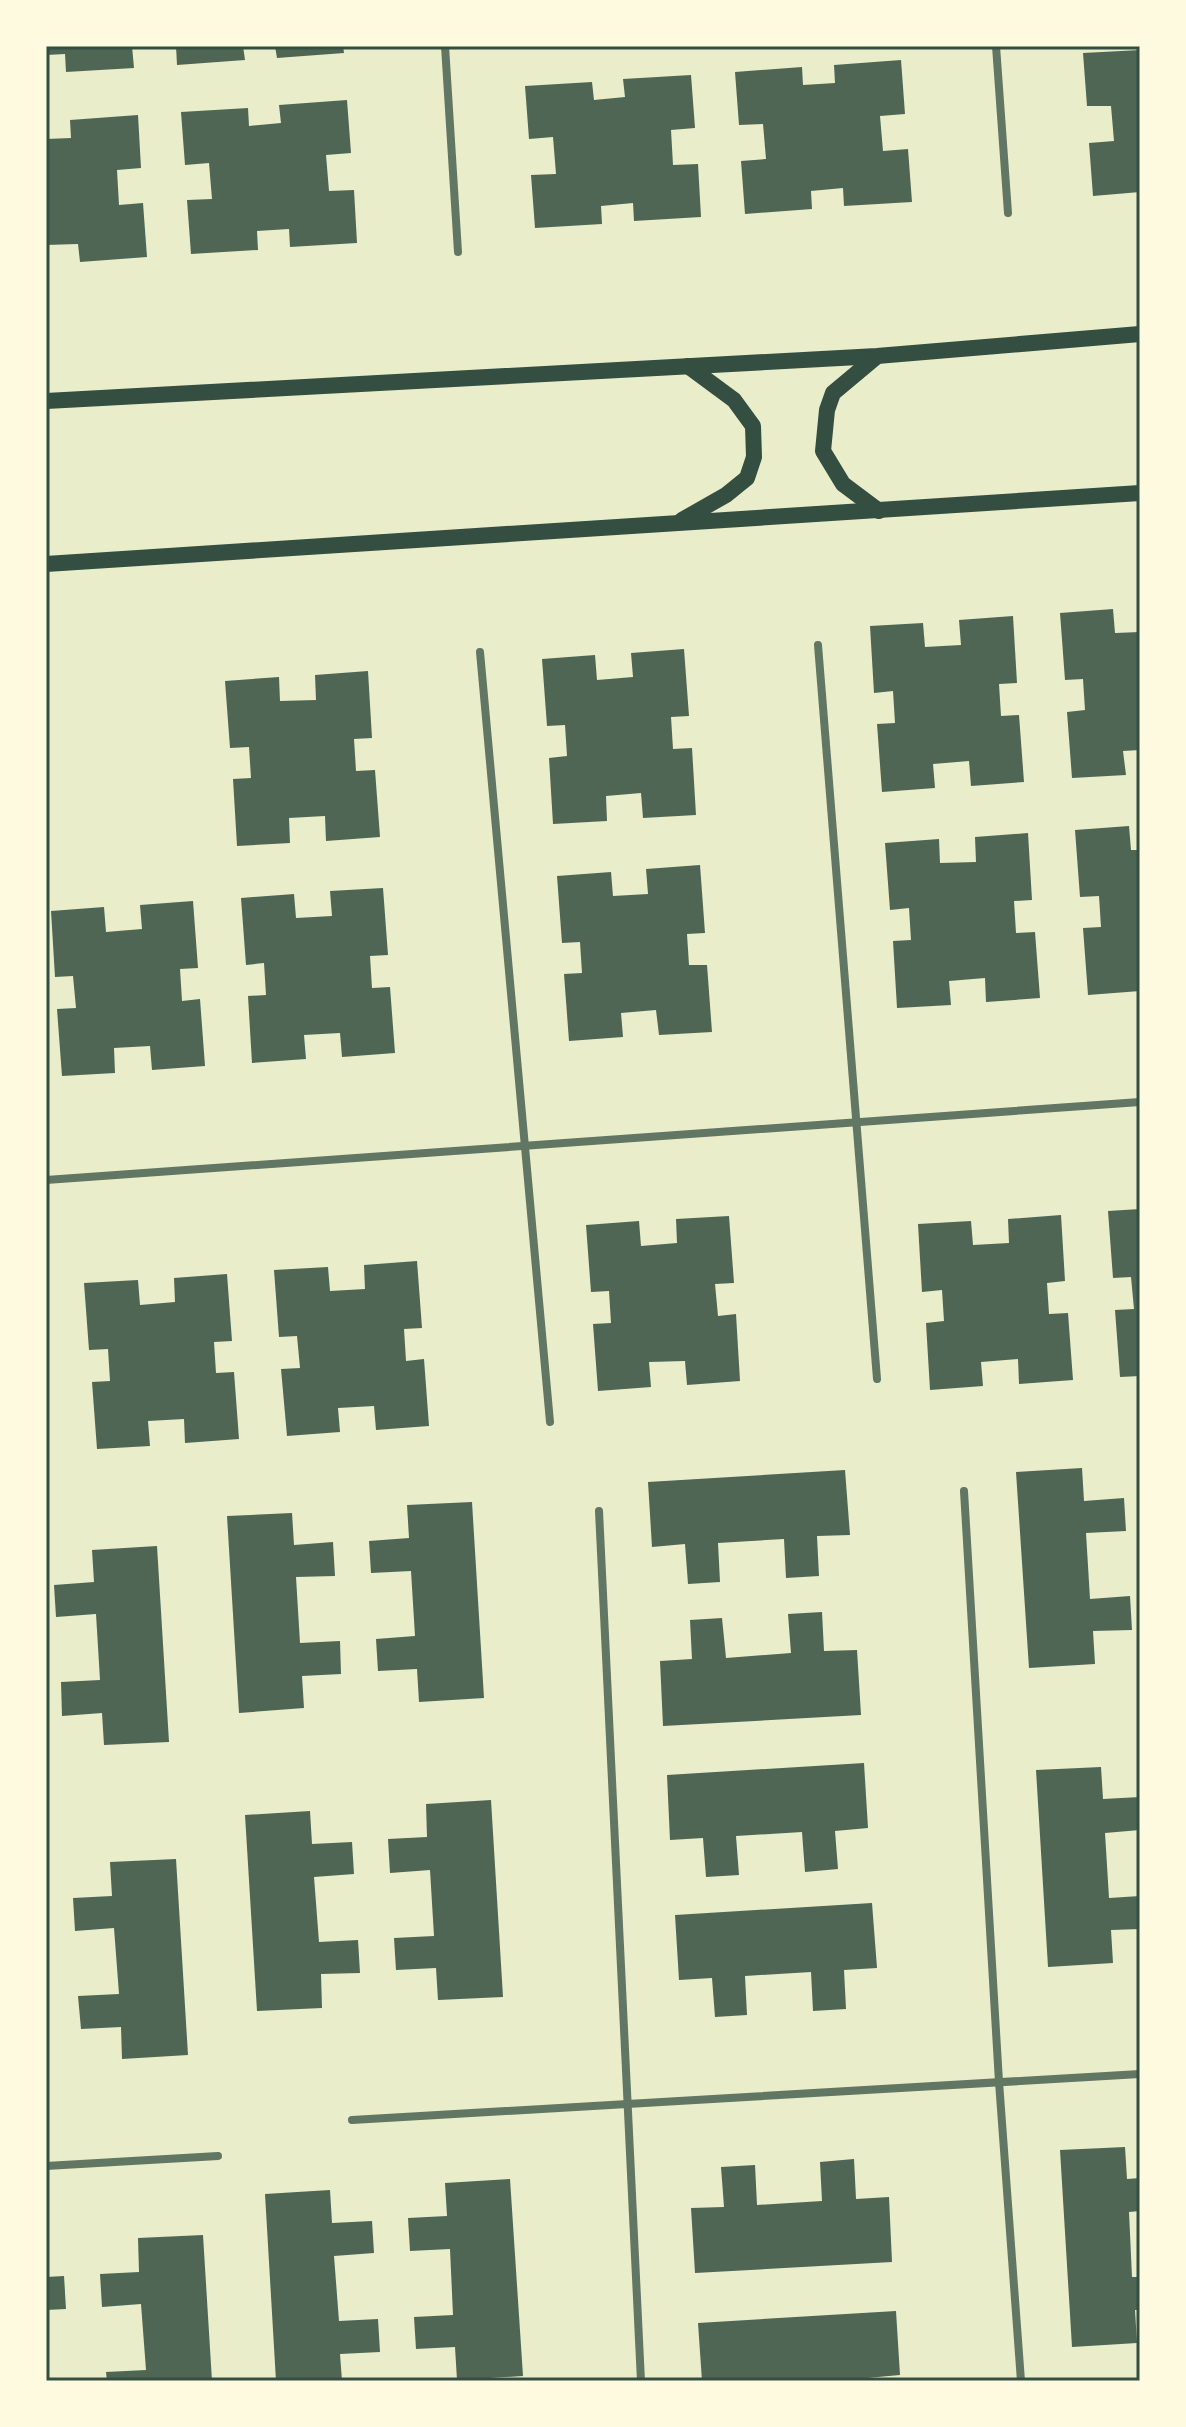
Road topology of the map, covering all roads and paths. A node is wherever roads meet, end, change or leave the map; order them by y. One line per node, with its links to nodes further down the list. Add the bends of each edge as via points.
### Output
1 (445, 46): 4 (street)
2 (996, 46): 3 (street)
3 (1008, 213)
4 (458, 252)
5 (1140, 334): 6 (main road)
6 (877, 356): 7 (main road); 10 (main road, via 833,393 823,451 843,484)
7 (688, 366): 8 (main road); 11 (main road, via 734,400 753,426 754,457 747,478)
8 (46, 401)
9 (1140, 493): 10 (main road)
10 (879, 511): 11 (main road)
11 (677, 523): 12 (main road)
12 (46, 564)
13 (818, 645): 16 (street)
14 (480, 652): 17 (street)
15 (1140, 1102): 16 (street)
16 (854, 1122): 17 (street); 19 (street)
17 (525, 1146): 18 (street); 20 (street)
18 (46, 1180)
19 (877, 1379)
20 (550, 1422)
21 (964, 1491): 24 (street)
22 (599, 1511): 25 (street)
23 (1140, 2074): 24 (street)
24 (999, 2082): 25 (street); 30 (street)
25 (626, 2104): 26 (street); 29 (street)
26 (352, 2120)
27 (218, 2156): 28 (street)
28 (46, 2166)
29 (641, 2381)
30 (1021, 2381)

